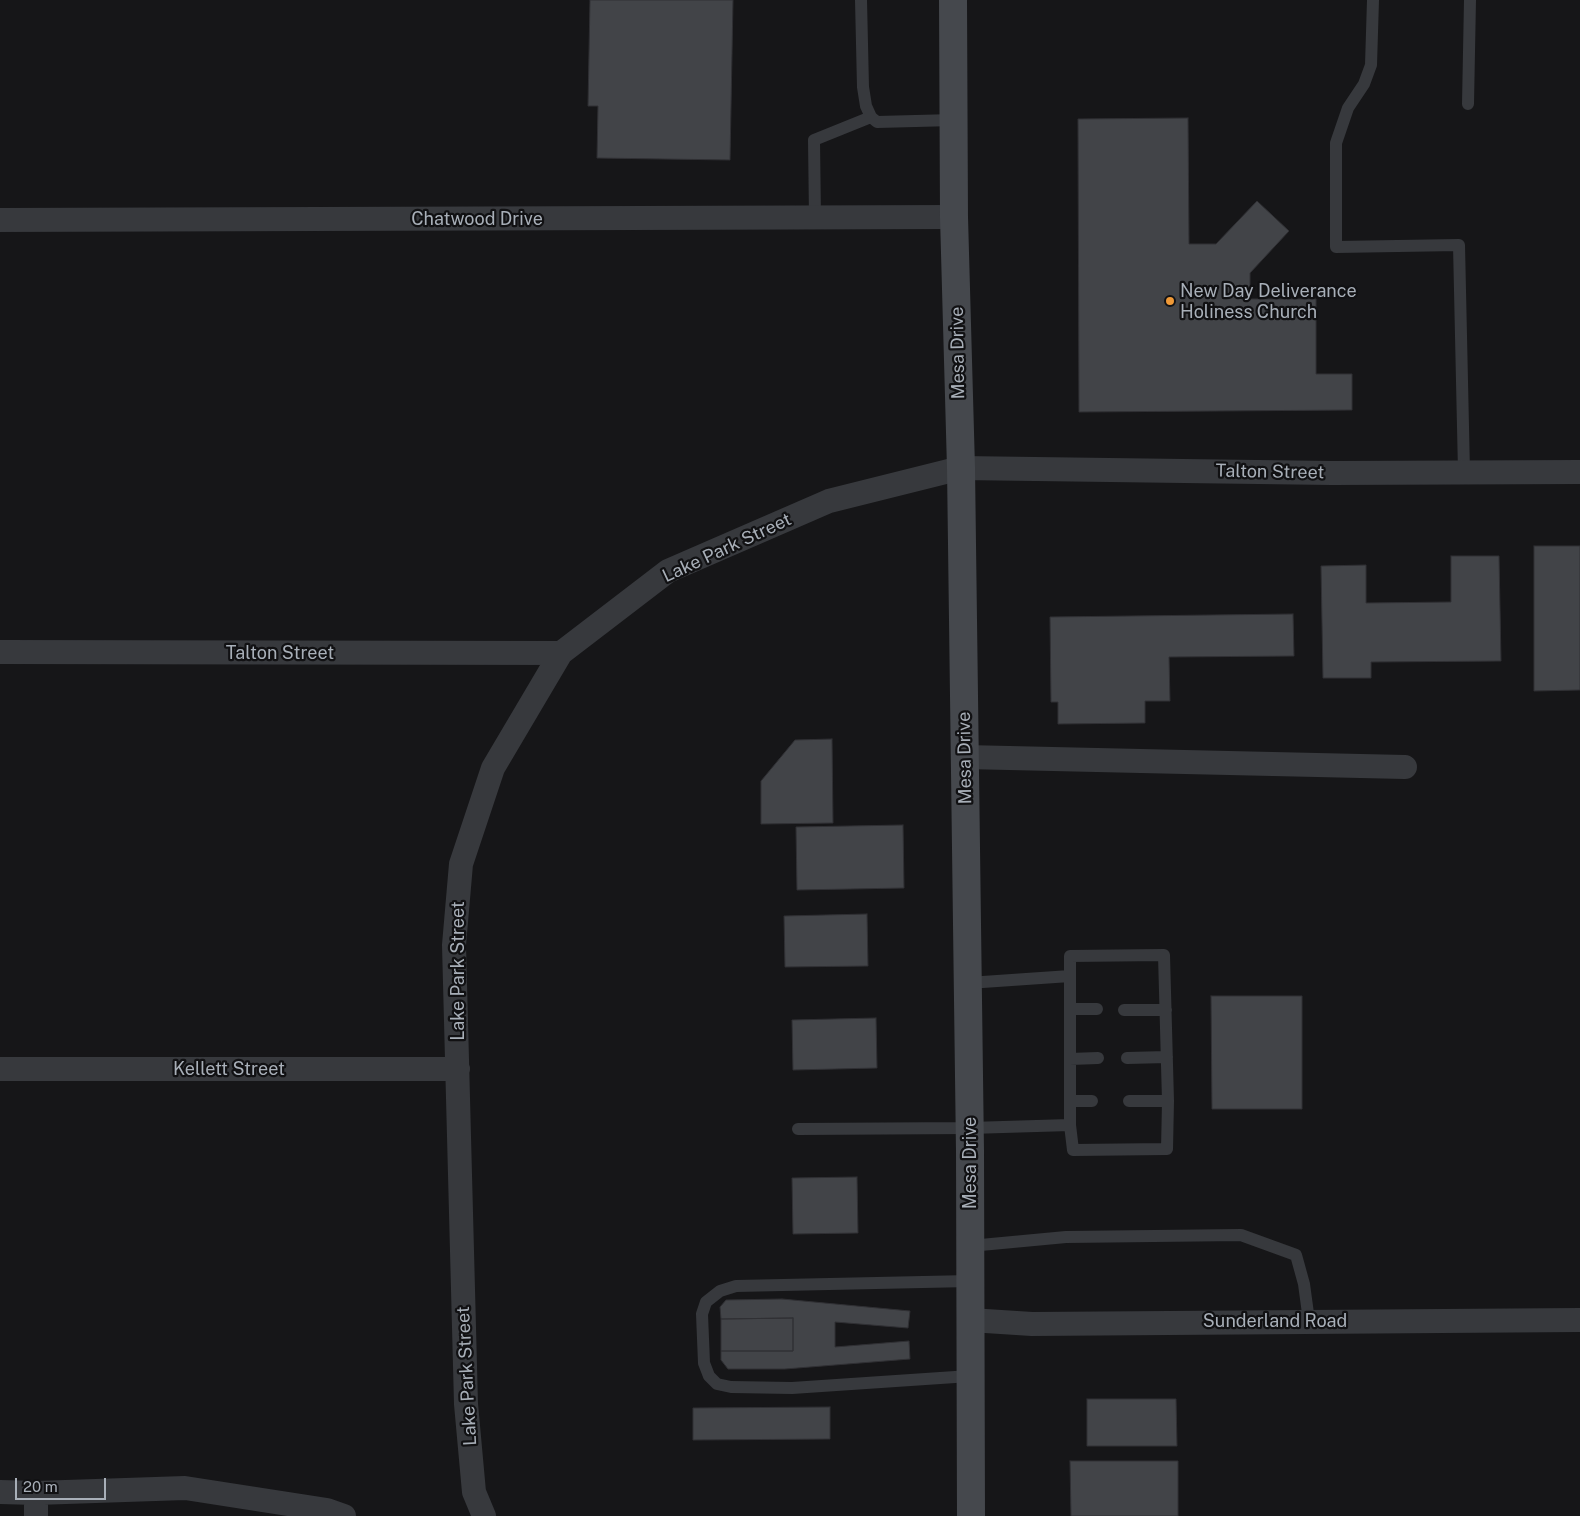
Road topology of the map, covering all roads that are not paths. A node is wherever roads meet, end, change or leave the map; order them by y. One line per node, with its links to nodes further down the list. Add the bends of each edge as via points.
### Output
1 (861, 0): 6 (lane, via 863,87)
2 (953, 0): 7 (main road, Mesa Drive)
3 (1373, 0): 12 (lane, via 1371,65 1364,84 1348,108 1336,143 1336,247 1459,245)
4 (1470, 0): 5 (lane)
5 (1468, 104)
6 (871, 117): 7 (lane, via 877,122); 9 (lane, via 814,140)
7 (954, 120): 8 (main road, Mesa Drive)
8 (954, 217): 9 (street, Chatwood Drive); 11 (main road, Mesa Drive)
9 (815, 218): 10 (street, Chatwood Drive)
10 (0, 220)
11 (961, 468): 12 (street, Talton Street); 15 (street, Lake Park Street, via 829,501 668,572); 16 (main road, Mesa Drive)
12 (1464, 472): 13 (street, Talton Street)
13 (1580, 472)
14 (0, 652): 15 (street, Talton Street)
15 (561, 653): 29 (street, Lake Park Street, via 492,768 461,864 454,944)
16 (965, 757): 17 (street); 19 (main road, Mesa Drive)
17 (1405, 767)
18 (1070, 976): 19 (lane); 20 (lane); 23 (lane, via 1070,956 1164,955)
19 (968, 983): 35 (main road, Mesa Drive)
20 (1070, 1009): 21 (lane); 27 (lane)
21 (1097, 1009)
22 (1124, 1010): 23 (lane)
23 (1166, 1010): 24 (lane)
24 (1167, 1057): 26 (lane); 33 (lane)
25 (1098, 1058): 27 (lane)
26 (1127, 1058)
27 (1070, 1059): 30 (lane)
28 (0, 1069): 29 (street, Kellett Street)
29 (458, 1069): 46 (street, Lake Park Street, via 466,1404 474,1492)
30 (1070, 1101): 31 (lane); 34 (lane)
31 (1092, 1101)
32 (1129, 1101): 33 (lane)
33 (1168, 1101): 34 (lane, via 1167,1149 1073,1150)
34 (1070, 1125): 35 (lane)
35 (970, 1128): 36 (lane); 37 (main road, Mesa Drive)
36 (798, 1129)
37 (970, 1246): 38 (main road, Mesa Drive); 41 (lane, via 1066,1237 1241,1235 1296,1255)
38 (970, 1280): 39 (main road, Mesa Drive); 42 (lane, via 736,1286 720,1291 706,1302 702,1314 704,1363 709,1376 717,1384 792,1388)
39 (970, 1320): 41 (street, Sunderland Road, via 1032,1324); 42 (main road, Mesa Drive)
40 (1580, 1320): 41 (street, Sunderland Road)
41 (1309, 1321)
42 (970, 1376): 47 (main road, Mesa Drive)
43 (0, 1492): 44 (street)
44 (36, 1505): 45 (street, via 185,1488 327,1510)
45 (344, 1516)
46 (484, 1516)
47 (971, 1516)

